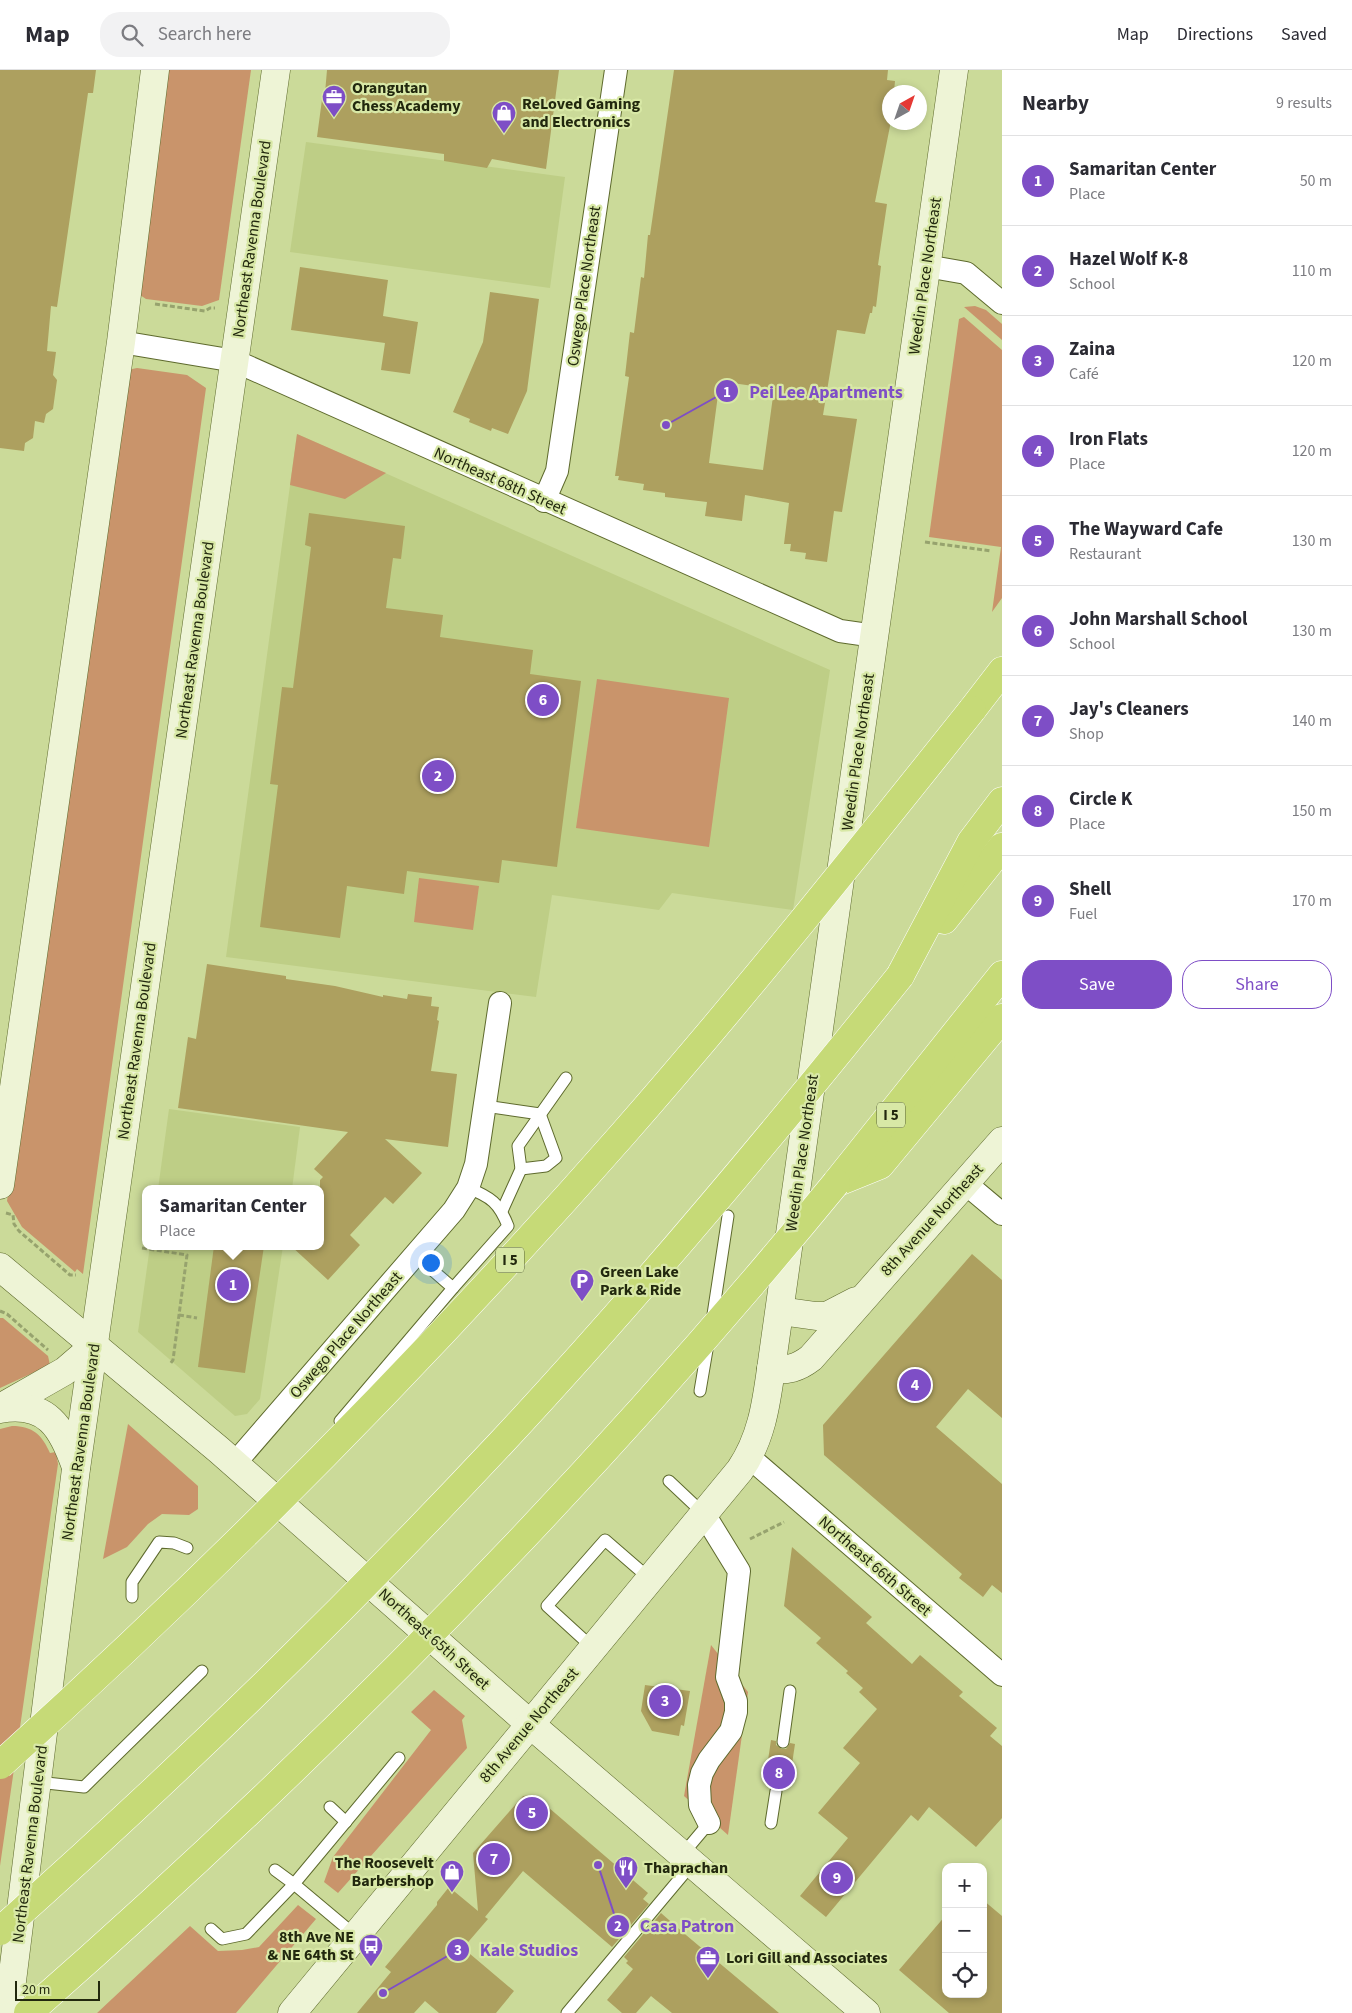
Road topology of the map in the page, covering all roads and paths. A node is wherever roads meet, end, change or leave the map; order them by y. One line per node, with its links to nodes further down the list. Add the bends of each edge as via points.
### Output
1 (155, 70): 9 (main road)
2 (276, 70): 10 (main road, Northeast Ravenna Boulevard)
3 (616, 70): 11 (street, Oswego Place Northeast, via 557,471)
4 (954, 70): 5 (main road, Weedin Place Northeast)
5 (926, 266): 6 (street, via 966,273); 14 (main road, Weedin Place Northeast)
6 (1002, 303)
7 (154, 304): 8 (path, via 205,311)
8 (218, 309)
9 (121, 342): 10 (street, Northeast 68th Street); 29 (main road)
10 (235, 361): 11 (street, Northeast 68th Street); 45 (main road, Northeast Ravenna Boulevard)
11 (544, 501): 14 (street, Northeast 68th Street, via 840,631)
12 (925, 542): 13 (path)
13 (991, 551)
14 (875, 636): 42 (main road, Weedin Place Northeast)
15 (1002, 671): 69 (highway, I 5, bridge, via 713,1030 524,1244 349,1430 245,1534)
16 (1002, 801): 19 (highway, via 971,842)
17 (1002, 847): 19 (highway)
18 (1002, 975): 27 (highway, I 5)
19 (900, 976): 80 (highway, bridge, via 745,1167 501,1442 244,1705)
20 (500, 1004): 23 (street, Oswego Place Northeast)
21 (1002, 1018): 27 (highway, via 880,1165)
22 (566, 1078): 24 (lane)
23 (485, 1106): 24 (lane); 30 (street, Oswego Place Northeast, via 476,1164)
24 (540, 1114): 26 (lane, via 518,1146); 26 (lane, via 556,1158 546,1166)
25 (1002, 1141): 28 (main road, 8th Avenue Northeast)
26 (521, 1169): 31 (lane)
27 (836, 1182): 84 (highway, I 5, bridge, via 707,1335 472,1591 225,1835)
28 (965, 1183): 33 (street); 40 (main road, 8th Avenue Northeast)
29 (0, 1185)
30 (468, 1188): 31 (lane, via 486,1196); 36 (street, Oswego Place Northeast, via 454,1210)
31 (502, 1211): 39 (lane, via 508,1226)
32 (5, 1213): 38 (path, via 13,1216 19,1231 70,1275)
33 (1002, 1214)
34 (728, 1216): 49 (lane)
35 (155, 1250): 43 (path, via 187,1255)
36 (415, 1255): 39 (lane); 53 (street, Oswego Place Northeast)
37 (0, 1268): 45 (main road, Northeast 65th Street)
38 (82, 1278)
39 (453, 1288): 51 (lane)
40 (862, 1298): 42 (main road, 8th Avenue Northeast, via 827,1316); 48 (main road, 8th Avenue Northeast, via 803,1365)
41 (0, 1311): 46 (path)
42 (780, 1311): 48 (main road, Weedin Place Northeast)
43 (179, 1315): 44 (path); 47 (path)
44 (197, 1318)
45 (94, 1346): 50 (main road, via 65,1371); 53 (main road, Northeast 65th Street); 54 (main road, Northeast Ravenna Boulevard)
46 (51, 1352)
47 (170, 1364)
48 (771, 1369): 52 (main road, Weedin Place Northeast)
49 (700, 1392)
50 (0, 1408): 54 (main road, via 15,1406 50,1418 62,1432)
51 (340, 1421)
52 (754, 1445): 56 (main road, 8th Avenue Northeast); 64 (street, Northeast 66th Street)
53 (235, 1463): 66 (main road, Northeast 65th Street)
54 (76, 1469): 70 (main road, Northeast Ravenna Boulevard)
55 (669, 1480): 56 (lane)
56 (704, 1514): 60 (main road, 8th Avenue Northeast); 74 (street, via 739,1571 727,1677 736,1701 736,1712 726,1738 704,1768 699,1785 700,1805)
57 (788, 1524): 58 (path, via 784,1522)
58 (745, 1542)
59 (188, 1548): 61 (lane, via 159,1542 132,1582)
60 (650, 1579): 62 (main road, 8th Avenue Northeast); 62 (lane, via 605,1540 547,1606)
61 (132, 1597)
62 (593, 1648): 66 (main road, 8th Avenue Northeast)
63 (202, 1671): 70 (lane, via 84,1787)
64 (1002, 1675)
65 (790, 1691): 67 (lane)
66 (530, 1724): 76 (main road, Northeast 65th Street); 81 (main road, 8th Avenue Northeast)
67 (783, 1742)
68 (399, 1758): 73 (lane)
69 (0, 1765)
70 (37, 1782): 83 (main road, Northeast Ravenna Boulevard)
71 (776, 1791): 75 (lane)
72 (330, 1807): 73 (lane)
73 (346, 1822): 78 (lane)
74 (709, 1823): 76 (lane)
75 (771, 1823)
76 (687, 1859): 82 (main road, Northeast 65th Street); 86 (lane)
77 (274, 1870): 78 (lane)
78 (294, 1884): 79 (lane, via 246,1934 222,1939); 81 (lane)
79 (211, 1929)
80 (0, 1931)
81 (356, 1936): 85 (main road, 8th Avenue Northeast)
82 (859, 2011)
83 (8, 2013)
84 (28, 2013)
85 (292, 2013)
86 (567, 2013)

